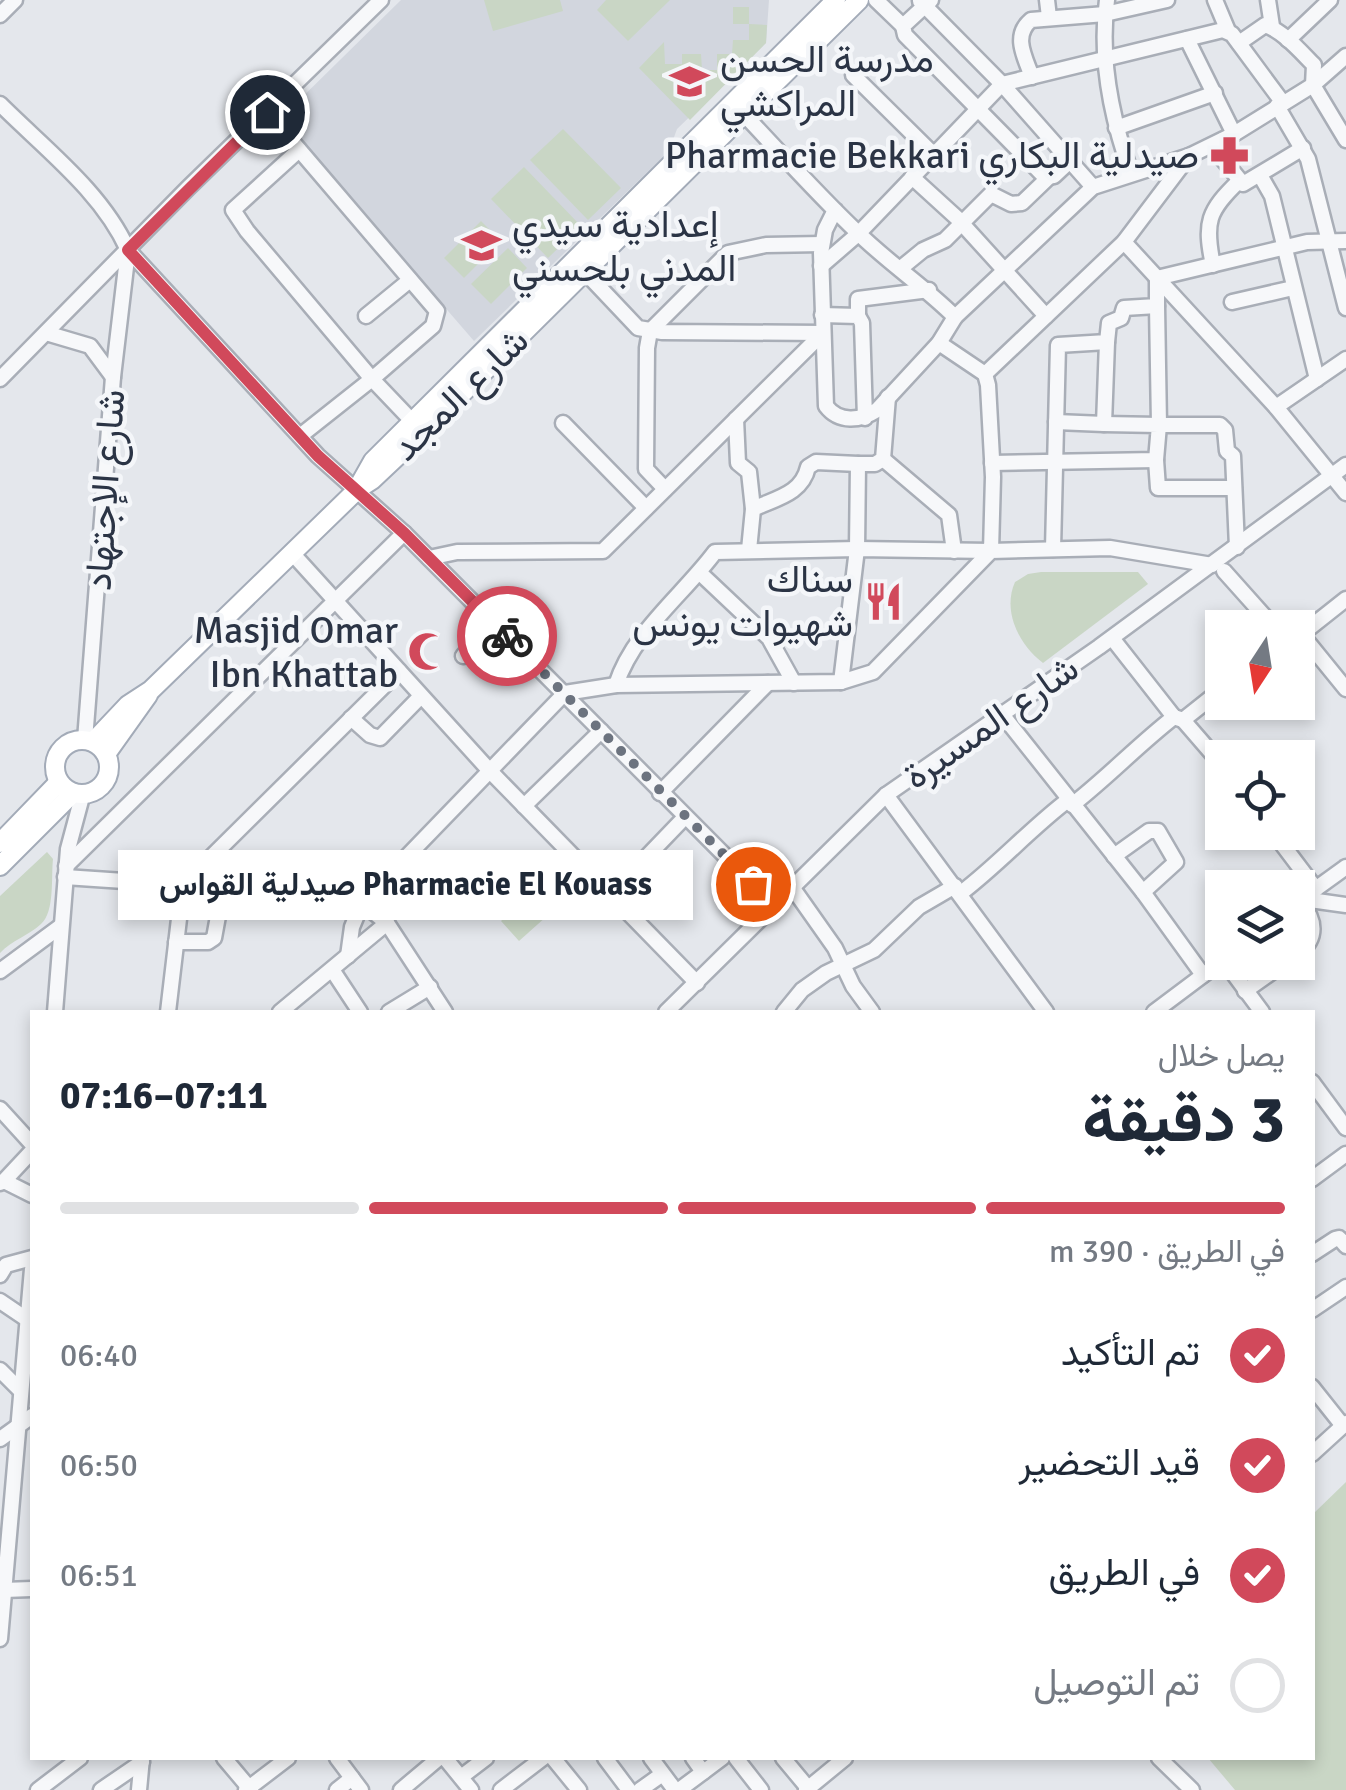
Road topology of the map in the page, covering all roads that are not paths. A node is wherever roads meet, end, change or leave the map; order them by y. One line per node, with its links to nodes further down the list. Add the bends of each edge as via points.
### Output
1 (16, 0): 13 (street)
2 (381, 0): 32 (street)
3 (836, 0): 30 (main road, شارع المجد)
4 (859, 0): 30 (main road, شارع المجد)
5 (876, 0): 15 (street)
6 (1047, 0): 14 (street)
7 (1166, 0): 12 (street)
8 (1215, 0): 17 (street)
9 (1268, 0): 16 (street)
10 (1330, 0): 19 (street)
11 (925, 2): 15 (street); 25 (street)
12 (1106, 7): 14 (street); 22 (street)
13 (0, 15)
14 (1048, 17): 24 (street, via 1031,20 1021,32)
15 (903, 26): 31 (street)
16 (1272, 26): 19 (street); 20 (street)
17 (1228, 31): 18 (street); 20 (street)
18 (1187, 38): 22 (street); 27 (street)
19 (1288, 40): 26 (street, via 1314,66)
20 (1238, 44): 29 (street)
21 (1346, 56): 26 (street)
22 (1104, 62): 24 (street); 33 (street)
23 (852, 74): 39 (street)
24 (1032, 77): 25 (street)
25 (1002, 84): 31 (street); 41 (street)
26 (1312, 85): 29 (street); 35 (street)
27 (1215, 93): 33 (street); 34 (street)
28 (0, 104): 55 (street, via 103,208)
29 (1280, 105): 34 (street); 37 (street)
30 (739, 110): 48 (street); 61 (main road, شارع المجد); 89 (main road, شارع المجد)
31 (978, 110): 39 (street); 45 (street)
32 (267, 112): 38 (street); 55 (street)
33 (1116, 128): 42 (street)
34 (1234, 134): 36 (street)
35 (1346, 140)
36 (1212, 146): 40 (street); 46 (street)
37 (1303, 148): 43 (street); 53 (street)
38 (299, 150): 63 (street); 84 (street, via 233,210)
39 (934, 154): 44 (street)
40 (1189, 156): 42 (street); 52 (street)
41 (1070, 161): 45 (street); 47 (street)
42 (1131, 173): 47 (street)
43 (1260, 175): 46 (street); 56 (street)
44 (912, 178): 49 (street); 50 (street)
45 (1048, 178): 49 (street, via 1022,204 992,194)
46 (1239, 181): 57 (street, via 1208,220)
47 (1093, 187): 60 (street)
48 (835, 210): 50 (street); 54 (street)
49 (963, 225): 59 (street); 60 (street)
50 (858, 234): 58 (street); 59 (street)
51 (1346, 241): 53 (street)
52 (1124, 242): 62 (street); 73 (street)
53 (1328, 242): 56 (street); 68 (street)
54 (822, 244): 58 (street); 74 (street, via 728,253)
55 (126, 246): 76 (street); 81 (street, شارع الإجتهاد); 94 (street)
56 (1284, 248): 57 (street); 64 (street)
57 (1212, 265): 62 (street)
58 (821, 266): 69 (street)
59 (901, 268): 65 (street)
60 (1005, 270): 72 (street); 73 (street)
61 (585, 272): 74 (street, via 632,323); 103 (main road, شارع المجد)
62 (1158, 278): 67 (street); 86 (street)
63 (410, 280): 70 (street); 84 (street, via 437,311 436,322)
64 (1293, 288): 66 (street); 82 (street)
65 (929, 290): 71 (street, via 858,299); 72 (street)
66 (1232, 302)
67 (1156, 306): 77 (street, via 1124,308 1121,318 1109,322); 93 (street)
68 (1346, 308)
69 (822, 315): 71 (street); 75 (street)
70 (366, 316)
71 (858, 316): 87 (street)
72 (955, 316): 78 (street)
73 (1046, 316): 80 (street)
74 (650, 331): 75 (street); 104 (street, via 645,458 649,475)
75 (824, 332): 87 (street, via 826,406 837,416); 88 (street)
76 (46, 333): 81 (street, via 90,346); 83 (street)
77 (1107, 342): 90 (street, via 1058,345); 92 (street)
78 (939, 343): 80 (street); 85 (street)
79 (1346, 359): 82 (street)
80 (985, 374): 98 (street)
81 (113, 377): 140 (street, شارع الإجتهاد)
82 (1318, 379): 86 (street)
83 (0, 380)
84 (372, 380): 89 (street); 94 (street)
85 (888, 397): 87 (street); 95 (street)
86 (1276, 407): 101 (street)
87 (865, 418)
88 (736, 419): 104 (street); 107 (street, via 738,463 749,472)
89 (412, 422): 103 (main road, شارع المجد, via 373,461)
90 (1056, 422): 92 (street); 97 (street)
91 (563, 423): 106 (street)
92 (1104, 424): 93 (street)
93 (1159, 425): 96 (street); 102 (street, via 1220,425 1233,456)
94 (300, 436): 103 (street)
95 (883, 459): 99 (street); 113 (street, via 949,516)
96 (1156, 460): 97 (street); 102 (street, via 1158,488)
97 (1055, 461): 98 (street); 111 (street)
98 (992, 462): 114 (street)
99 (858, 464): 107 (street, via 816,462 797,488); 110 (street)
100 (1346, 466): 101 (street, شارع المسيرة)
101 (1331, 476): 105 (street); 109 (street, شارع المسيرة)
102 (1234, 488): 109 (street)
103 (358, 489): 108 (street); 115 (main road, شارع المجد)
104 (665, 489): 106 (street)
105 (1346, 493)
106 (646, 508): 116 (street, via 603,550)
107 (753, 509): 112 (street)
108 (404, 533): 116 (street); 120 (street)
109 (1237, 548): 117 (street, شارع المسيرة)
110 (858, 549): 112 (street); 113 (street); 129 (street)
111 (1052, 549): 114 (street); 117 (street, via 1110,548)
112 (749, 550): 118 (street, via 715,552)
113 (954, 551): 114 (street)
114 (992, 551): 129 (street, via 872,672)
115 (292, 553): 120 (street); 140 (main road, شارع المجد, via 128,705)
116 (429, 558): 122 (street)
117 (1218, 568): 121 (street); 124 (street, شارع المسيرة)
118 (700, 573): 128 (street, via 769,638); 132 (street, via 631,652)
119 (1346, 600): 123 (street)
120 (336, 602): 127 (street); 153 (street)
121 (1258, 610)
122 (492, 622): 126 (street); 133 (street)
123 (1315, 624)
124 (1112, 638): 136 (street, شارع المسيرة); 138 (street)
125 (1315, 652): 130 (street)
126 (463, 656)
127 (399, 671): 134 (street); 137 (street)
128 (794, 682): 129 (street); 131 (street)
129 (842, 682)
130 (1344, 683)
131 (768, 684): 132 (street); 144 (street)
132 (616, 685): 133 (street)
133 (564, 693): 139 (street); 142 (street)
134 (422, 696): 137 (street, via 380,738); 142 (street)
135 (1205, 701): 138 (street)
136 (1002, 713): 145 (street, شارع المسيرة); 146 (street)
137 (351, 718): 155 (street)
138 (1178, 718): 141 (street); 146 (street)
139 (601, 731): 144 (street); 147 (street)
140 (95, 745): 143 (main road, شارع المجد, via 106,780 92,792); 143 (main road, شارع المجد, via 66,745 58,752 55,772)
141 (1205, 747)
142 (489, 770): 147 (street); 163 (street)
143 (72, 789): 149 (main road); 152 (main road); 153 (street)
144 (660, 793): 148 (street)
145 (886, 795): 156 (street, شارع المسيرة); 159 (street)
146 (1070, 802): 151 (street); 159 (street)
147 (524, 806): 161 (street)
148 (685, 817): 161 (street); 165 (street)
149 (0, 843)
150 (1286, 850): 158 (street)
151 (1114, 856): 160 (street); 160 (street, via 1158,831 1176,862)
152 (0, 866)
153 (66, 872): 155 (street); 167 (street)
154 (1343, 876): 158 (street)
155 (183, 885): 157 (street); 168 (street)
156 (792, 887): 165 (street, شارع المسيرة); 170 (street)
157 (223, 889): 163 (street); 168 (street, via 214,938)
158 (1316, 889)
159 (958, 890): 170 (street, via 919,907 874,950); 188 (street)
160 (1143, 892): 173 (street)
161 (610, 895): 176 (street)
162 (1315, 902): 164 (street)
163 (362, 903): 166 (street); 169 (street)
164 (1346, 905)
165 (776, 906): 176 (street, شارع المسيرة)
166 (387, 923): 169 (street); 177 (street)
167 (61, 926): 171 (street); 179 (street)
168 (176, 942): 180 (street)
169 (348, 956): 172 (street)
170 (843, 964): 186 (street, via 802,990); 187 (street)
171 (0, 971)
172 (333, 971): 181 (street); 182 (street)
173 (1203, 975): 189 (street)
174 (1237, 980): 178 (street)
175 (1261, 980): 178 (street)
176 (697, 983): 185 (street, شارع المسيرة)
177 (430, 987): 183 (street); 184 (street)
178 (1245, 991): 190 (street)
179 (54, 1010)
180 (168, 1010)
181 (283, 1010)
182 (359, 1010)
183 (392, 1010)
184 (444, 1010)
185 (668, 1010)
186 (786, 1010)
187 (871, 1010)
188 (1045, 1010)
189 (1157, 1010)
190 (1260, 1010)
191 (1315, 1086): 193 (street)
192 (0, 1110): 194 (street)
193 (1346, 1128)
194 (30, 1146)
195 (30, 1150): 198 (street)
196 (1346, 1154): 197 (street)
197 (1315, 1177)
198 (2, 1182): 199 (street)
199 (30, 1194)
200 (1346, 1246): 201 (street, via 1335,1238)
201 (1315, 1252)
202 (30, 1258): 203 (street, via 6,1264)
203 (0, 1275)
204 (1346, 1287): 207 (street)
205 (30, 1294): 208 (street)
206 (0, 1301): 208 (street)
207 (1315, 1308)
208 (28, 1320): 211 (street)
209 (0, 1370): 211 (street)
210 (1315, 1390): 214 (street)
211 (22, 1391): 213 (street)
212 (30, 1417): 213 (street)
213 (18, 1424): 215 (street); 217 (street)
214 (1344, 1424): 216 (street)
215 (0, 1439)
216 (1315, 1451)
217 (4, 1546): 219 (street)
218 (30, 1589): 219 (street)
219 (4, 1590): 220 (street)
220 (0, 1639)
221 (77, 1760): 247 (street)
222 (142, 1760): 248 (street); 249 (street)
223 (226, 1760): 245 (street)
224 (285, 1760): 245 (street)
225 (339, 1760): 243 (street)
226 (439, 1760): 251 (street)
227 (444, 1760): 242 (street)
228 (483, 1760): 242 (street)
229 (540, 1760): 241 (street)
230 (556, 1760): 255 (street)
231 (606, 1760): 256 (street)
232 (651, 1760): 240 (street)
233 (695, 1760): 239 (street)
234 (719, 1760): 239 (street)
235 (737, 1760): 244 (street)
236 (785, 1760): 246 (street)
237 (838, 1760): 246 (street)
238 (1161, 1760): 259 (street)
239 (704, 1772): 258 (street)
240 (660, 1774): 257 (street); 258 (street)
241 (520, 1775): 253 (street); 254 (street)
242 (461, 1777): 252 (street)
243 (357, 1784): 250 (street)
244 (753, 1787)
245 (249, 1789)
246 (807, 1789)
247 (38, 1790)
248 (102, 1790)
249 (139, 1790)
250 (337, 1790)
251 (401, 1790)
252 (471, 1790)
253 (501, 1790)
254 (532, 1790)
255 (579, 1790)
256 (629, 1790)
257 (640, 1790)
258 (677, 1790)
259 (1192, 1790)

